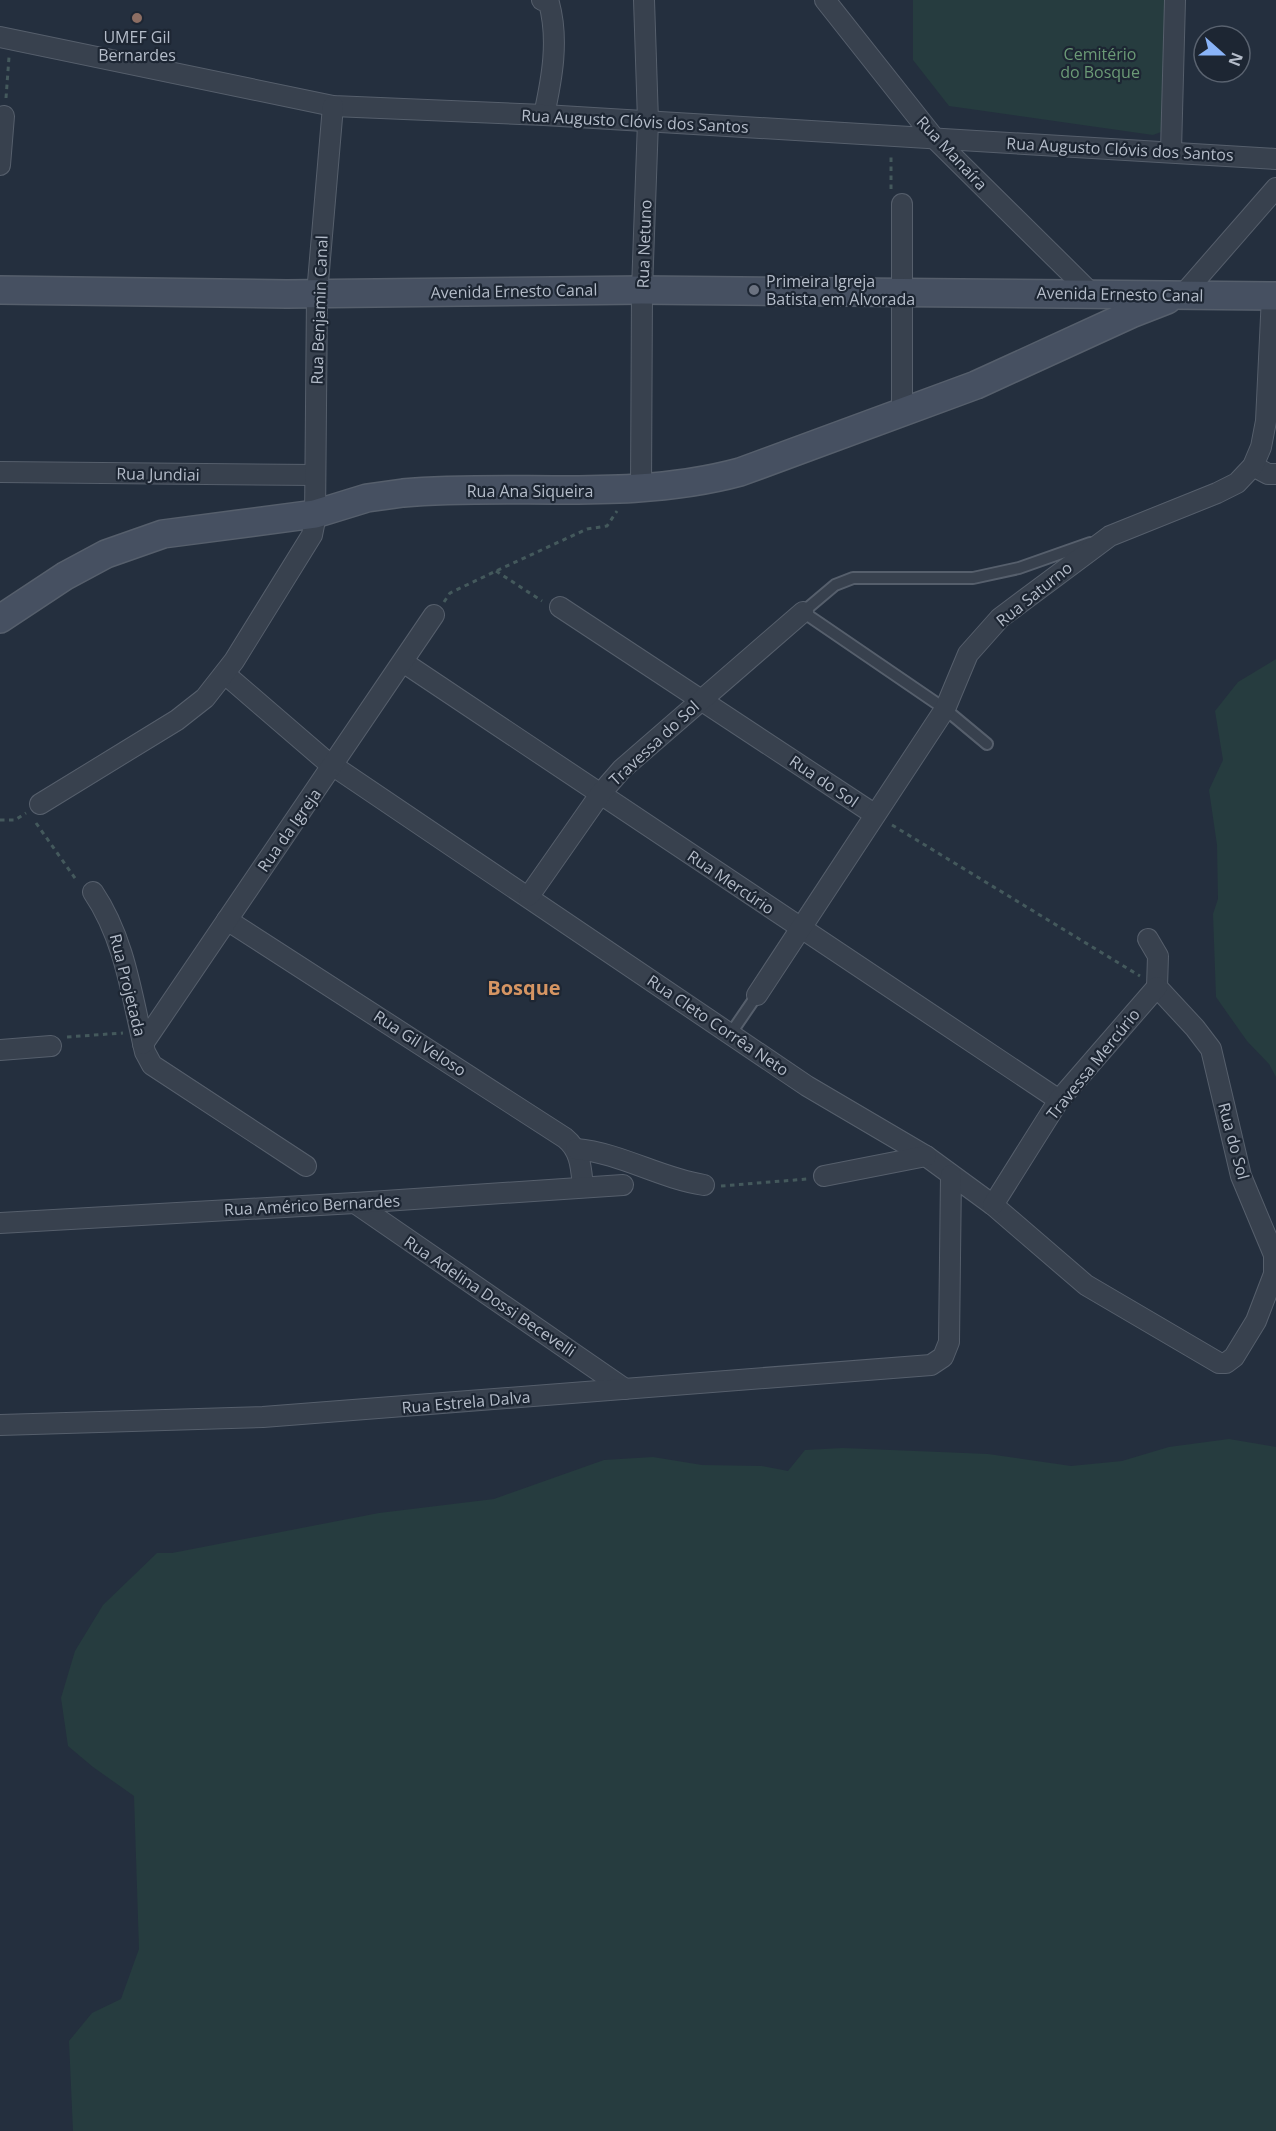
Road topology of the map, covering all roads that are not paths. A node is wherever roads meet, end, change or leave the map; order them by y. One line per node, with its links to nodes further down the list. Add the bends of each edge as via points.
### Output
1 (543, 0): 7 (street, via 549,3 554,20 553,77)
2 (644, 0): 9 (street, Rua Netuno)
3 (825, 0): 10 (street, Rua Manaíra)
4 (1175, 0): 11 (street)
5 (6, 39): 6 (street, Rua Augusto Clóvis dos Santos)
6 (333, 106): 7 (street, Rua Augusto Clóvis dos Santos); 20 (street, Rua Benjamin Canal)
7 (544, 115): 9 (street, Rua Augusto Clóvis dos Santos)
8 (4, 116): 13 (street)
9 (648, 121): 10 (street, Rua Augusto Clóvis dos Santos); 17 (street, Rua Netuno)
10 (935, 139): 11 (street, Rua Augusto Clóvis dos Santos); 21 (street, Rua Manaíra)
11 (1171, 151): 12 (street, Rua Augusto Clóvis dos Santos)
12 (1276, 159)
13 (0, 165)
14 (1276, 188): 22 (street)
15 (897, 198): 18 (street)
16 (0, 290): 20 (street, Avenida Ernesto Canal)
17 (642, 290): 18 (street, Avenida Ernesto Canal); 20 (street, Avenida Ernesto Canal); 30 (street, Rua Netuno)
18 (902, 292): 19 (street, Avenida Ernesto Canal); 25 (street)
19 (1028, 293): 21 (street, Avenida Ernesto Canal); 24 (street, Avenida Ernesto Canal, via 1058,301)
20 (317, 294): 29 (street, Rua Benjamin Canal)
21 (1092, 294): 22 (street, Avenida Ernesto Canal); 24 (street, via 1103,298 1109,307 1107,322)
22 (1182, 296): 23 (street, Avenida Ernesto Canal); 24 (street, Avenida Ernesto Canal)
23 (1274, 296): 26 (street, Rua Saturno, via 1266,421)
24 (1082, 321): 25 (street, Rua Ana Siqueira, via 1060,347)
25 (902, 413): 30 (street, Rua Ana Siqueira, via 740,472)
26 (1252, 466): 28 (street); 32 (street, Rua Saturno, via 1237,483 1217,493)
27 (0, 472): 29 (street, Rua Jundiai)
28 (1276, 474)
29 (315, 476): 31 (street, Rua Benjamin Canal)
30 (630, 490): 31 (street, Rua Ana Siqueira, via 422,491 367,498)
31 (315, 514): 36 (street, Rua Ana Siqueira, via 163,534 106,554); 38 (street, Rua Benjamin Canal, via 308,543)
32 (1110, 536): 34 (lane, Travessa do Sol, via 1019,568 973,579 853,578 836,585); 40 (street, Rua Saturno, via 1000,618 968,654)
33 (560, 607): 39 (street, Rua do Sol)
34 (803, 612): 39 (street, Travessa do Sol); 40 (lane)
35 (434, 615): 37 (street, Rua da Igreja)
36 (0, 619)
37 (403, 662): 42 (street, Rua da Igreja); 43 (street, Rua Mercúrio)
38 (225, 674): 42 (street, Rua Cleto Corrêa Neto); 44 (street, Rua Benjamin Canal, via 205,698 177,720)
39 (700, 699): 43 (street, Travessa do Sol); 45 (street, Rua do Sol)
40 (945, 709): 41 (lane); 45 (street, Rua Saturno)
41 (987, 744)
42 (334, 766): 47 (street, Rua Cleto Corrêa Neto); 48 (street, Rua da Igreja)
43 (601, 793): 47 (street, Travessa do Sol); 49 (street, Rua Mercúrio)
44 (34, 812)
45 (874, 814): 49 (street, Rua Saturno)
46 (93, 891): 54 (street, Rua Projetada, via 105,909 120,948)
47 (529, 896): 53 (street, Rua Cleto Corrêa Neto)
48 (227, 920): 54 (street, Rua da Igreja); 58 (street, Rua Gil Veloso, via 558,1133)
49 (800, 929): 52 (street, Rua Saturno); 57 (street, Rua Mercúrio)
50 (1148, 939): 51 (street, via 1158,956)
51 (1157, 987): 57 (street, Travessa Mercúrio); 69 (street, Rua do Sol, via 1211,1049 1241,1176 1274,1255 1274,1274 1256,1321 1234,1357)
52 (757, 994): 53 (lane, Rua Saturno)
53 (730, 1033): 59 (street, Rua Cleto Corrêa Neto, via 807,1086)
54 (143, 1044): 60 (street, via 156,1070)
55 (51, 1046): 56 (street)
56 (0, 1050)
57 (1059, 1100): 67 (street, Travessa Mercúrio)
58 (576, 1149): 64 (street, via 603,1153 670,1178); 65 (street)
59 (926, 1156): 61 (street, Rua Cleto Corrêa Neto); 62 (street)
60 (306, 1166)
61 (951, 1175): 67 (street, Rua Cleto Corrêa Neto); 70 (street, Rua Estrela Dalva, via 949,1342 944,1358 931,1365)
62 (824, 1176)
63 (623, 1185): 65 (street, Rua Américo Bernardes)
64 (704, 1185)
65 (583, 1187): 66 (street, Rua Américo Bernardes)
66 (355, 1203): 68 (street, Rua Américo Bernardes); 70 (street, Rua Adelina Dossi Becevelli)
67 (993, 1205): 69 (street, Rua Cleto Corrêa Neto, via 1086,1285)
68 (0, 1223)
69 (1219, 1363)
70 (625, 1389): 71 (street, Rua Estrela Dalva, via 263,1417)
71 (0, 1425)

